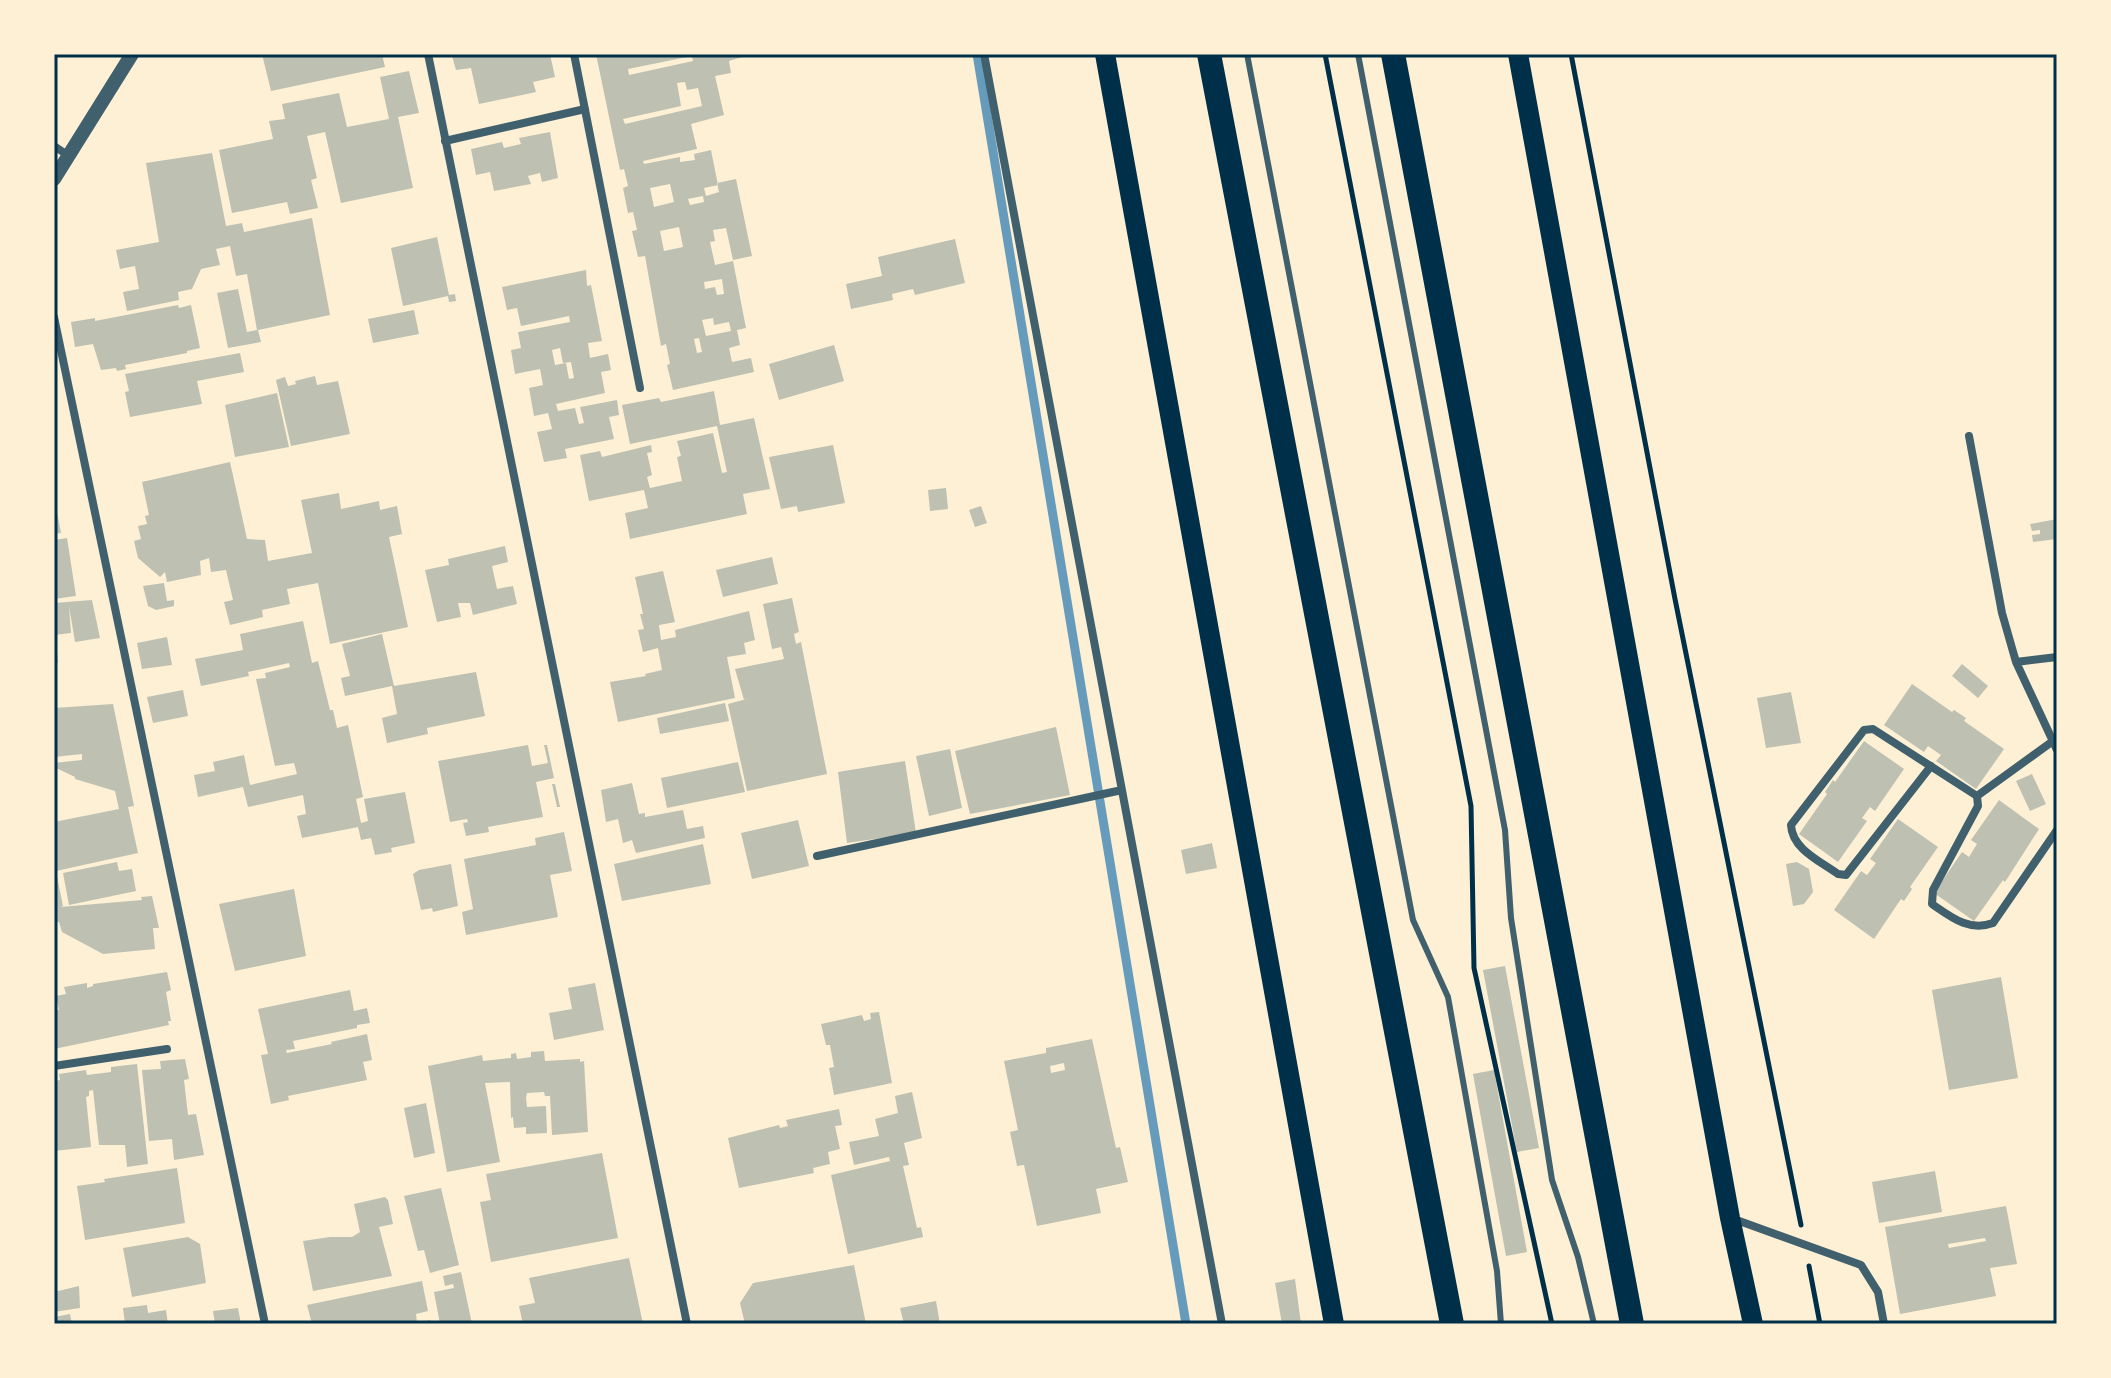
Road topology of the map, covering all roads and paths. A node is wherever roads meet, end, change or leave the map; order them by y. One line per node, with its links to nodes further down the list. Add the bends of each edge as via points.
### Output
1 (132, 54): 16 (street)
2 (428, 54): 14 (street)
3 (574, 54): 13 (street)
4 (984, 54): 25 (street)
5 (1105, 54): 36 (main road)
6 (1209, 54): 37 (highway)
7 (1247, 54): 38 (lane, via 1413,920 1448,997 1497,1271)
8 (1325, 54): 39 (path, via 1471,806 1474,968)
9 (1358, 54): 40 (lane, via 1505,830 1511,918 1552,1180)
10 (1393, 54): 41 (highway)
11 (1518, 54): 31 (main road)
12 (1571, 54): 32 (path)
13 (585, 109): 14 (street); 19 (street)
14 (445, 141): 34 (street)
15 (54, 146): 16 (street)
16 (69, 156): 17 (street)
17 (54, 179)
18 (54, 317): 33 (street)
19 (640, 388)
20 (1969, 436): 22 (street)
21 (2057, 657): 22 (street)
22 (2016, 662): 23 (street)
23 (2055, 745): 26 (street)
24 (1931, 766): 24 (street, via 1846,875 1797,844 1792,835 1791,825 1864,730 1873,729); 26 (street)
25 (1122, 790): 28 (street); 35 (street)
26 (1977, 796): 27 (street, via 1978,806 1933,890 1932,904 1961,924 1993,923)
27 (2057, 830)
28 (817, 856)
29 (167, 1049): 30 (street)
30 (54, 1066)
31 (1730, 1218): 32 (street); 42 (main road)
32 (1804, 1243): 43 (path); 44 (street, via 1861,1265 1878,1292)
33 (265, 1324)
34 (687, 1324)
35 (1222, 1324)
36 (1334, 1324)
37 (1452, 1324)
38 (1501, 1324)
39 (1552, 1324)
40 (1594, 1324)
41 (1632, 1324)
42 (1753, 1324)
43 (1820, 1324)
44 (1884, 1324)

